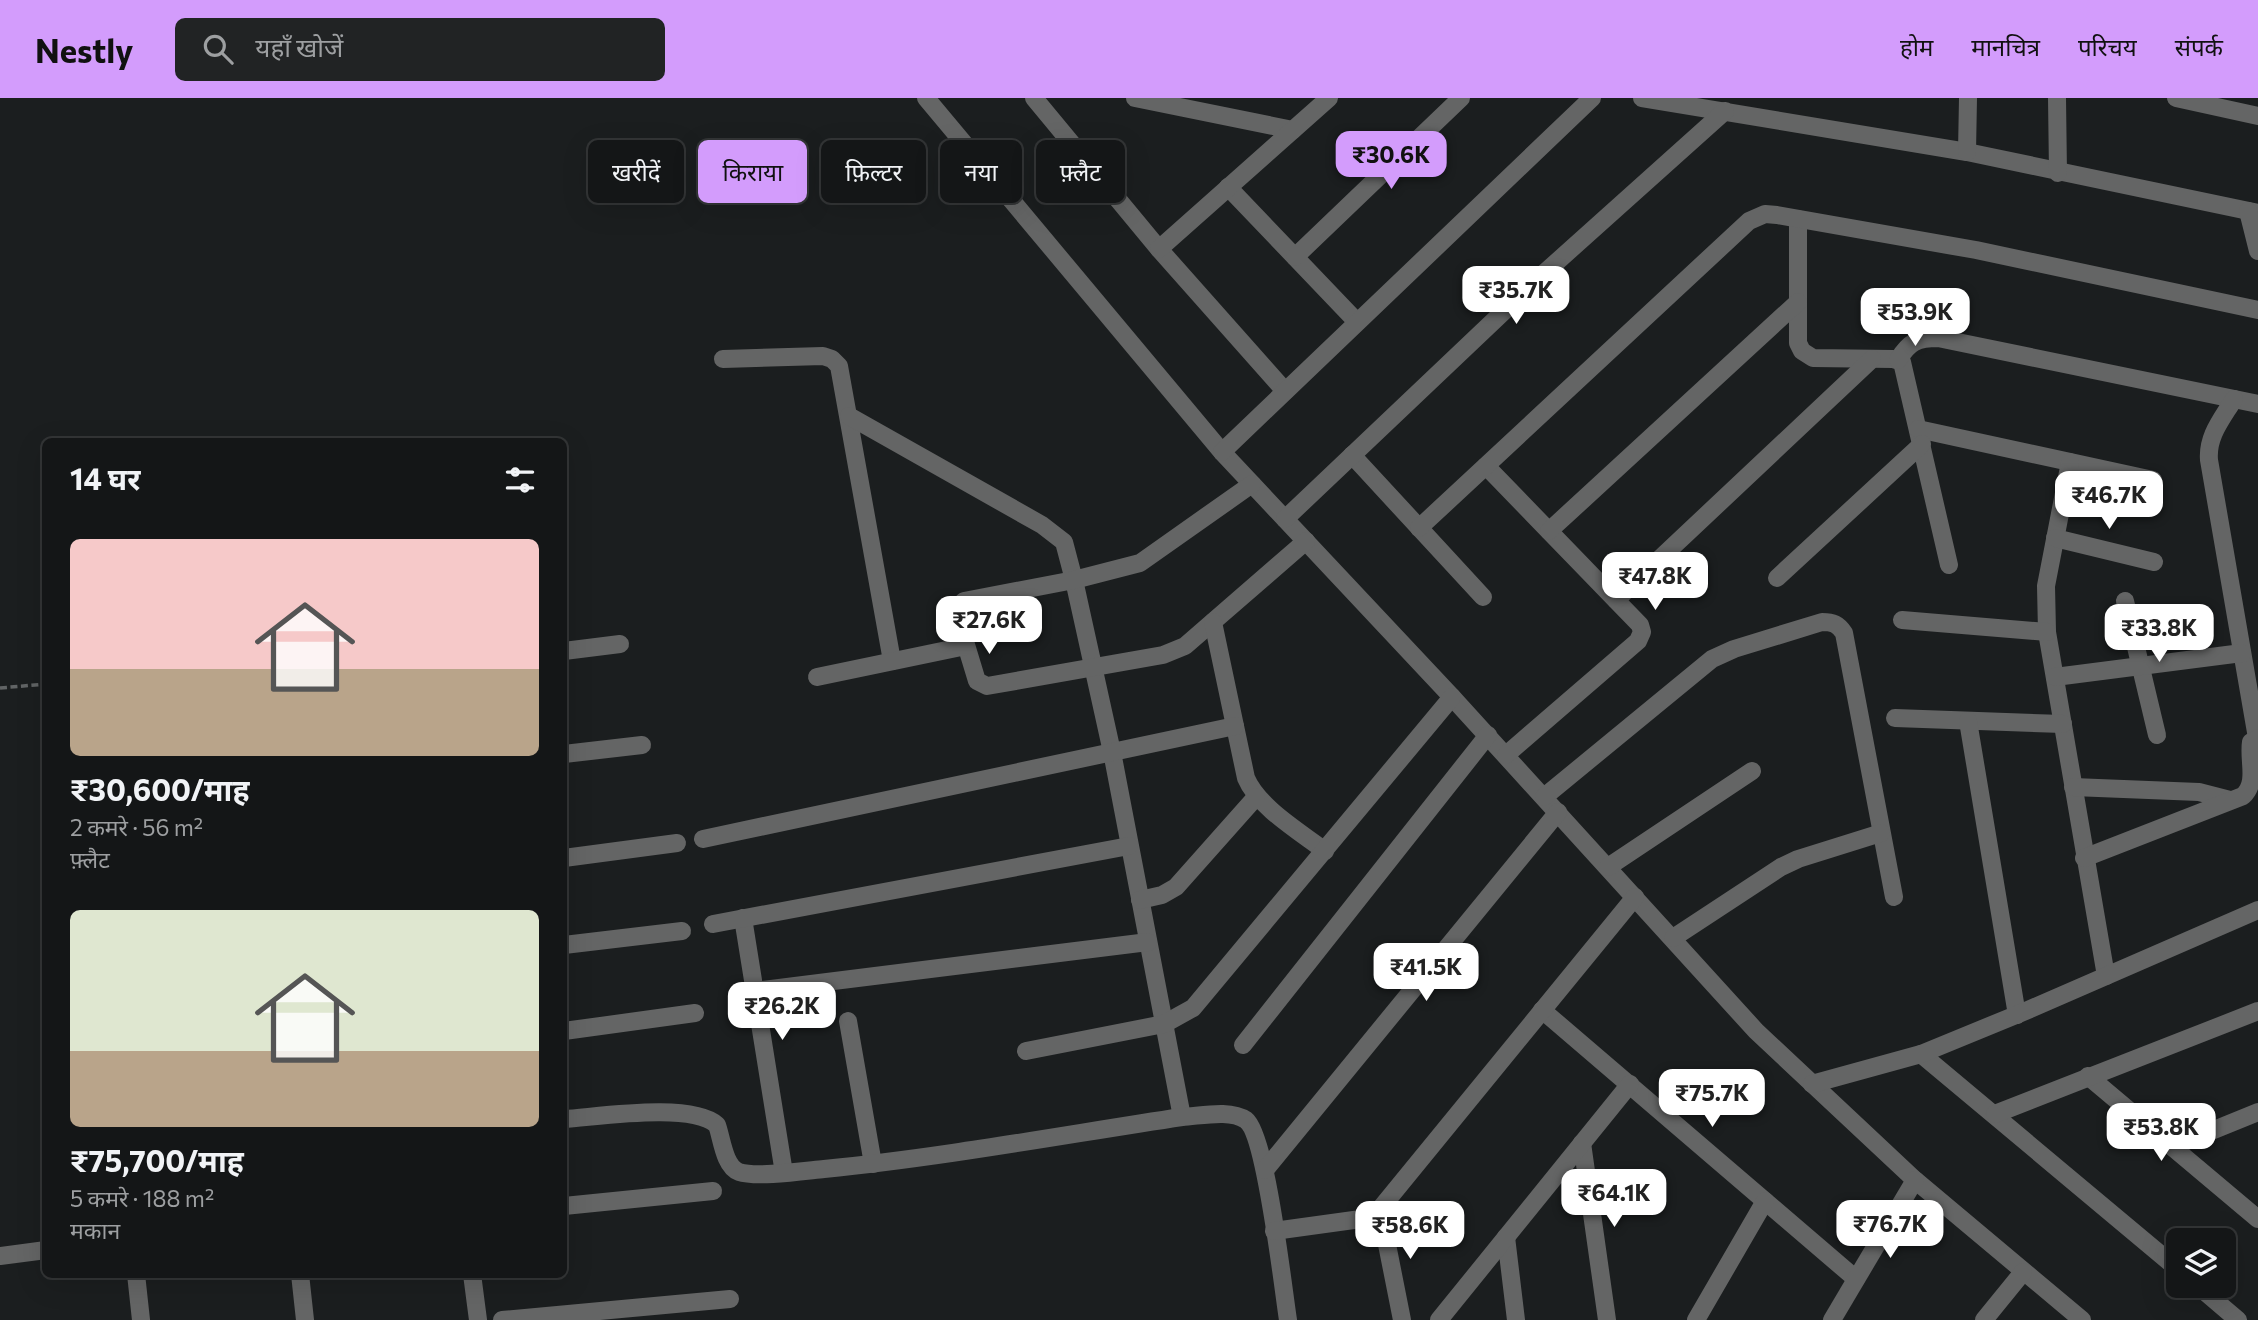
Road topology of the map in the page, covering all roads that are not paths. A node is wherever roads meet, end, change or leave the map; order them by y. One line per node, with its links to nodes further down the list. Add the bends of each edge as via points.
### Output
1 (926, 98): 33 (street)
2 (1034, 98): 19 (street)
3 (1135, 98): 13 (street)
4 (1329, 98): 13 (street)
5 (1461, 98): 21 (street)
6 (1592, 98): 24 (street)
7 (1642, 98): 11 (street)
8 (1968, 98): 14 (street)
9 (2057, 98): 15 (street)
10 (2176, 98): 12 (street)
11 (1725, 111): 14 (street); 34 (street)
12 (2258, 116)
13 (1293, 130): 16 (street)
14 (1967, 152): 15 (street)
15 (2058, 173): 17 (street)
16 (1228, 187): 19 (street); 21 (street)
17 (2253, 212): 20 (street)
18 (1798, 219): 22 (street); 23 (street, via 1976,250); 36 (street, via 1765,214 1749,221)
19 (1159, 249): 28 (street)
20 (2258, 251)
21 (1295, 257): 24 (street)
22 (1798, 302): 26 (street, via 1798,342 1808,356); 41 (street)
23 (2258, 310)
24 (1357, 322): 28 (street)
25 (723, 359): 31 (street, via 832,359 842,374)
26 (1872, 359): 27 (street); 49 (street)
27 (1898, 360): 29 (street, via 1913,341 1938,338); 32 (street, via 1905,367)
28 (1285, 391): 33 (street)
29 (2234, 399): 30 (street); 57 (street, via 2208,448)
30 (2258, 404)
31 (849, 416): 47 (street, via 1056,534 1067,551); 58 (street)
32 (1920, 436): 35 (street); 45 (street); 46 (street)
33 (1222, 452): 38 (street)
34 (1352, 455): 39 (street); 40 (street)
35 (2070, 462): 37 (street); 42 (street)
36 (1486, 466): 40 (street); 41 (street)
37 (2153, 480)
38 (1252, 484): 39 (street); 47 (street, via 1140,563)
39 (1285, 519): 43 (street)
40 (1419, 528): 48 (street)
41 (1549, 531): 49 (street)
42 (2055, 538): 44 (street); 53 (street, via 2046,586)
43 (1306, 541): 52 (street); 63 (street)
44 (2154, 562)
45 (1949, 565)
46 (1777, 578)
47 (1074, 580): 55 (street, via 964,601 957,609); 60 (street)
48 (1483, 597)
49 (1616, 600): 74 (street, via 1640,625 1642,637)
50 (2125, 601): 59 (street)
51 (1902, 620): 53 (street)
52 (1213, 622): 60 (street, via 1176,651); 67 (street)
53 (2047, 632): 62 (street)
54 (620, 644): 56 (street)
55 (966, 646): 58 (street); 60 (street, via 977,681 988,686)
56 (567, 651)
57 (2242, 653): 59 (street); 70 (street)
58 (891, 661): 61 (street)
59 (2140, 666): 62 (street); 68 (street)
60 (1094, 667): 72 (street)
61 (817, 677)
62 (2055, 677): 66 (street)
63 (1452, 697): 69 (street); 85 (street)
64 (1895, 718): 65 (street)
65 (1968, 721): 66 (street); 104 (street)
66 (2063, 724): 76 (street)
67 (1235, 726): 72 (street); 77 (street, via 1246,778)
68 (2157, 735)
69 (1488, 736): 74 (street); 108 (street)
70 (2258, 738): 79 (street, via 2250,749 2249,790)
71 (642, 745): 73 (street)
72 (1112, 752): 82 (street); 84 (street)
73 (567, 754)
74 (1506, 755): 78 (street)
75 (1752, 771): 88 (street)
76 (2073, 787): 79 (street, via 2199,792); 87 (street)
77 (1256, 797): 85 (street); 91 (street, via 1175,887)
78 (1545, 797): 80 (street); 81 (street, via 1712,659 1833,622 1844,633)
79 (2231, 800): 87 (street)
80 (1558, 812): 88 (street); 121 (street)
81 (1881, 833): 90 (street); 96 (street, via 1798,859)
82 (704, 839)
83 (677, 843): 86 (street)
84 (1129, 846): 91 (street); 93 (street)
85 (1325, 851): 106 (street, via 1206,995)
86 (567, 858)
87 (2084, 858): 99 (street)
88 (1608, 867): 89 (street)
89 (1635, 897): 96 (street); 101 (street)
90 (1894, 897)
91 (1140, 900): 97 (street)
92 (2258, 910): 99 (street)
93 (743, 918): 94 (street); 100 (street)
94 (713, 924)
95 (682, 931): 98 (street)
96 (1673, 938): 113 (street, via 1756,1031)
97 (1148, 942): 100 (street); 106 (street)
98 (567, 945)
99 (2106, 976): 104 (street)
100 (754, 991): 122 (street)
101 (1542, 1010): 112 (street); 127 (street)
102 (2258, 1011): 111 (street)
103 (695, 1013): 107 (street)
104 (2017, 1015): 110 (street)
105 (848, 1021): 120 (street)
106 (1164, 1024): 109 (street); 116 (street)
107 (567, 1031)
108 (1243, 1045)
109 (1026, 1051)
110 (1921, 1054): 113 (street); 115 (street)
111 (2088, 1076): 115 (street); 119 (street)
112 (1630, 1084): 118 (street); 125 (street)
113 (1812, 1084): 123 (street)
114 (2258, 1112): 119 (street)
115 (1995, 1114): 133 (street)
116 (1182, 1117): 120 (street); 121 (street, via 1221,1115 1248,1121)
117 (567, 1119): 122 (street, via 655,1112 702,1116 717,1125 732,1168)
118 (1582, 1143): 130 (street); 149 (street)
119 (2172, 1147): 128 (street)
120 (873, 1164): 122 (street)
121 (1265, 1170): 129 (street)
122 (784, 1173)
123 (1915, 1180): 134 (street); 138 (street)
124 (713, 1191): 126 (street)
125 (1765, 1201): 138 (street); 150 (street)
126 (567, 1206)
127 (1380, 1209): 129 (street, via 1361,1219); 146 (street)
128 (2258, 1220)
129 (1274, 1231): 145 (street)
130 (1506, 1237): 147 (street); 148 (street)
131 (42, 1251): 132 (street)
132 (0, 1256)
133 (2166, 1259)
134 (2023, 1272): 152 (street); 153 (street)
135 (136, 1278): 141 (street)
136 (300, 1278): 142 (street)
137 (473, 1278): 143 (street)
138 (1856, 1279): 151 (street)
139 (730, 1298): 144 (street)
140 (2212, 1298): 154 (street)
141 (141, 1320)
142 (305, 1320)
143 (478, 1320)
144 (502, 1320)
145 (1288, 1320)
146 (1402, 1320)
147 (1439, 1320)
148 (1516, 1320)
149 (1607, 1320)
150 (1696, 1320)
151 (1832, 1320)
152 (1984, 1320)
153 (2082, 1320)
154 (2238, 1320)

